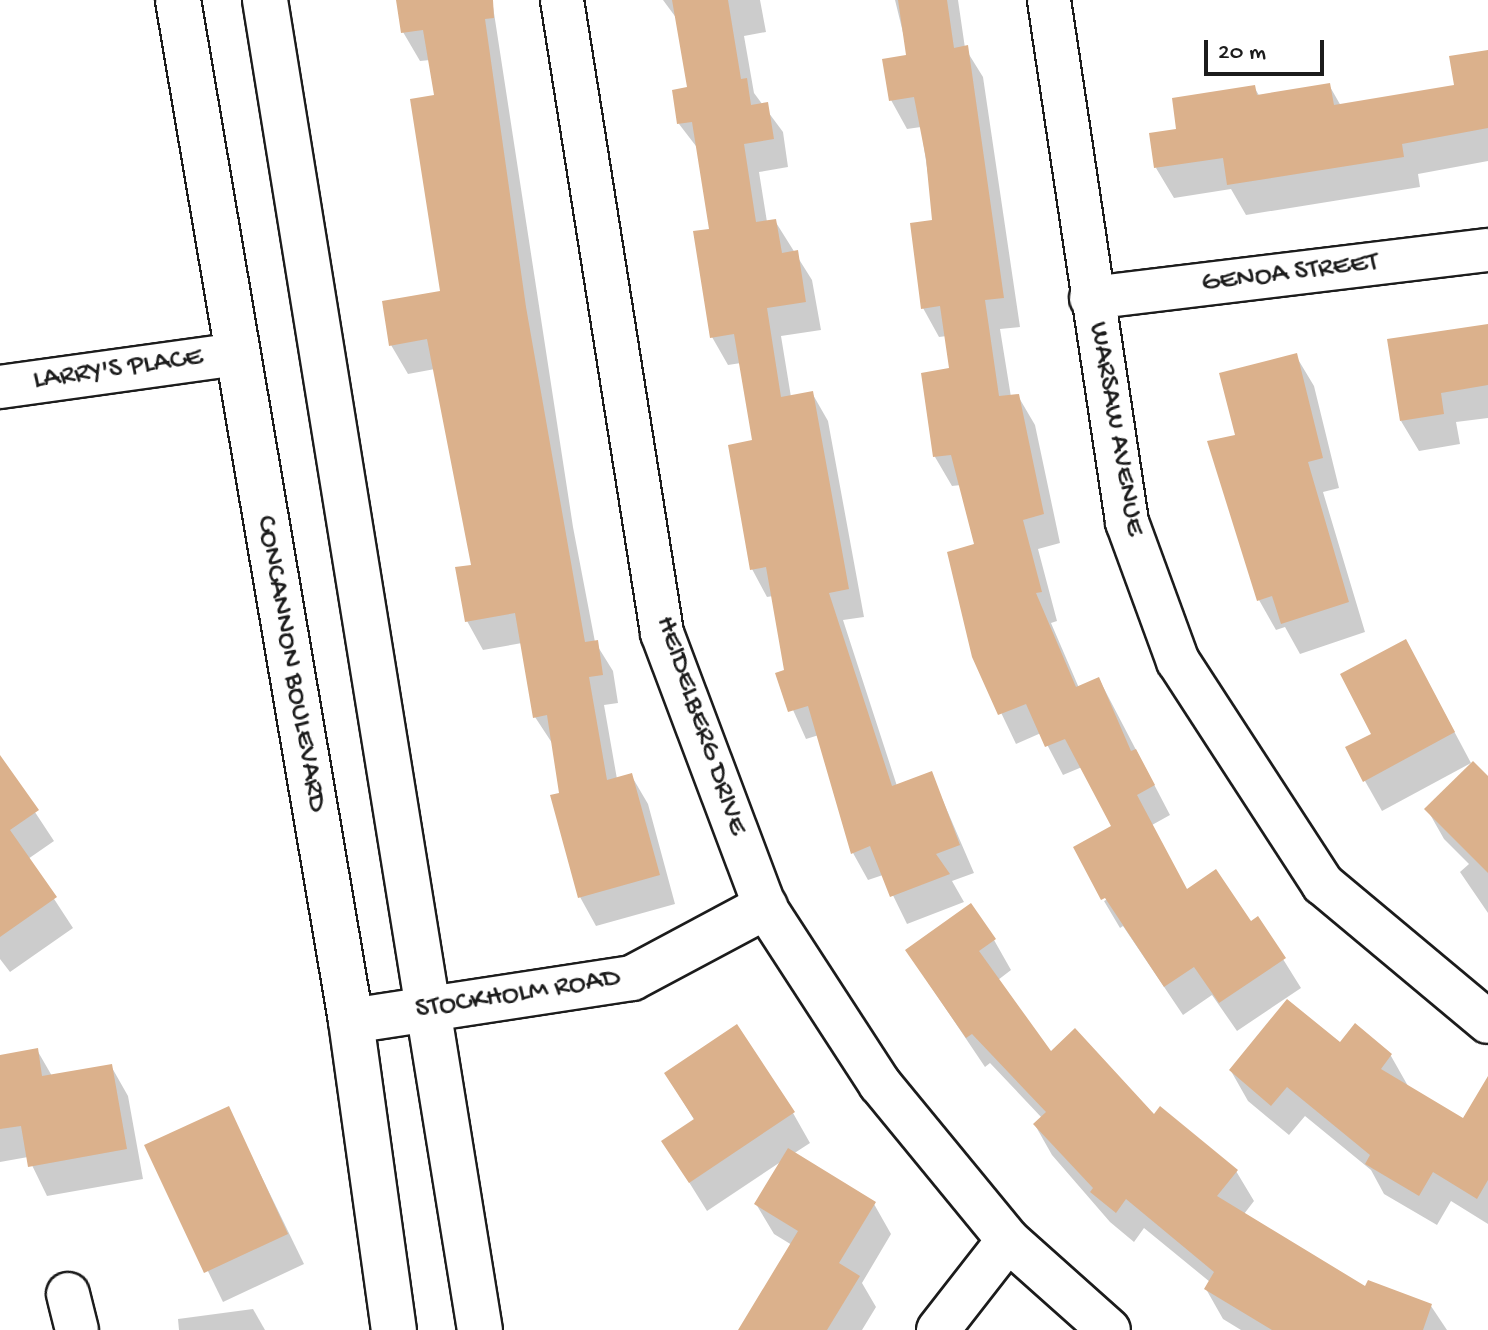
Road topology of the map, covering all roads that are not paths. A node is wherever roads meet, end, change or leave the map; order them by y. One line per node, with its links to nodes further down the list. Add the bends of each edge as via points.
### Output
1 (178, 0): 7 (main road, CONCANNON BOULEVARD)
2 (265, 0): 10 (main road)
3 (562, 0): 9 (street, HEIDELBERG DRIVE, via 662,633)
4 (1049, 0): 6 (street, WARSAW AVENUE)
5 (1488, 250): 6 (street, GENOA STREET)
6 (1091, 298): 12 (street, WARSAW AVENUE, via 1127,522 1178,661 1323,884)
7 (237, 354): 8 (street, LARRY'S PLACE); 11 (main road, CONCANNON BOULEVARD)
8 (0, 387)
9 (765, 907): 10 (main road, STOCKHOLM ROAD, via 632,978); 13 (street, HEIDELBERG DRIVE, via 880,1084)
10 (429, 1008): 11 (main road, STOCKHOLM ROAD); 15 (main road)
11 (351, 1021): 14 (main road, CONCANNON BOULEVARD)
12 (1488, 1022)
13 (1008, 1240): 16 (street); 17 (street, HEIDELBERG DRIVE)
14 (394, 1330)
15 (480, 1330)
16 (938, 1330)
17 (1109, 1330)

